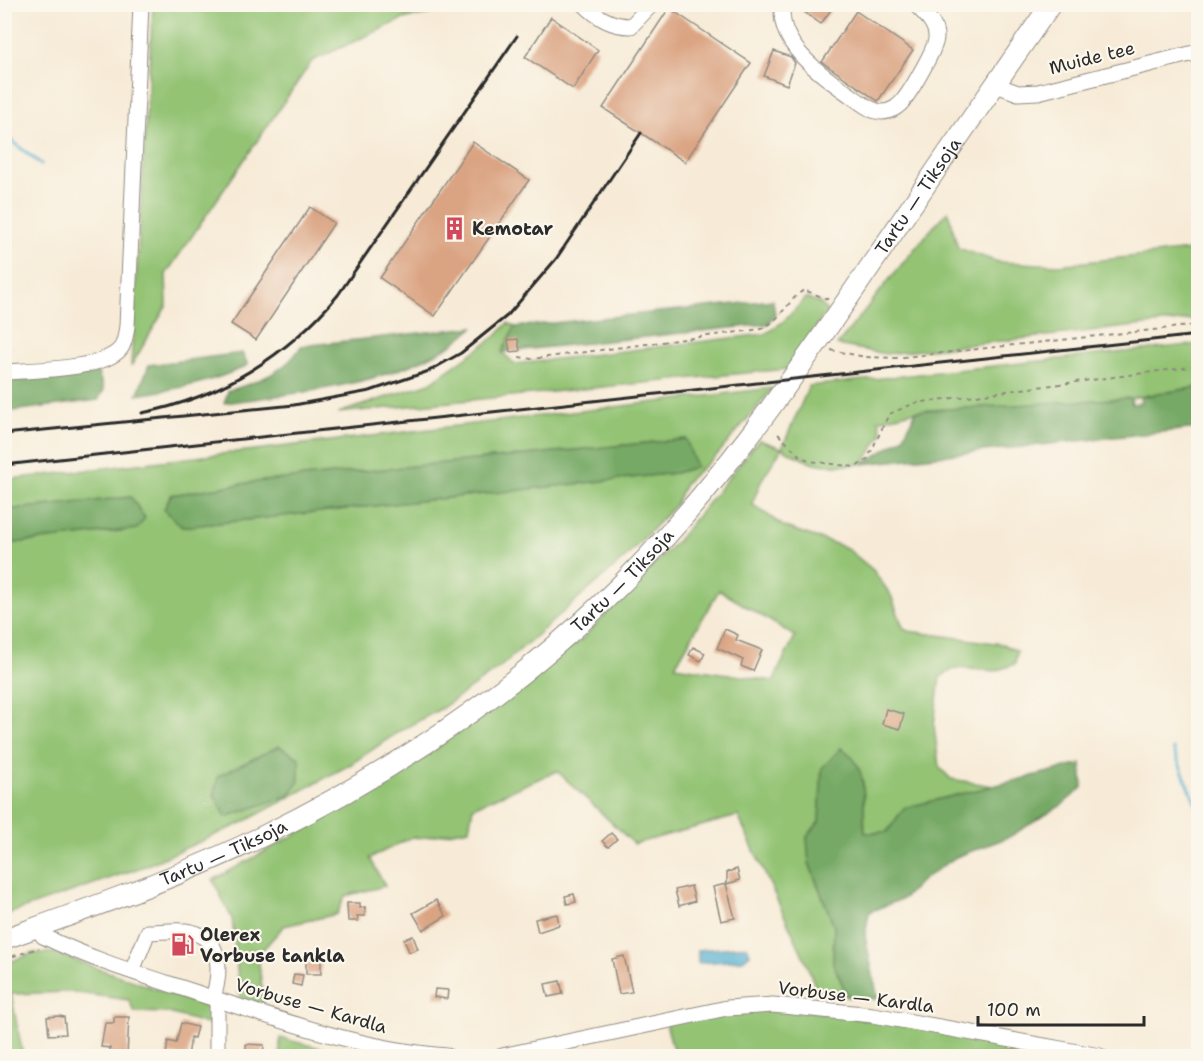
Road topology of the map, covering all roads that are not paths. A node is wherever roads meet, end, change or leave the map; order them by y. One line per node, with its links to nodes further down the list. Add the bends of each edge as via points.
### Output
1 (141, 4): 9 (street, via 128,326 122,347 89,364)
2 (584, 4): 3 (street, via 594,15 616,26 631,26)
3 (652, 4)
4 (783, 4): 5 (street, via 785,29 810,64 866,106 881,112 893,110 904,99 937,40 935,26)
5 (915, 4)
6 (1051, 4): 8 (main road, Tartu — Tiksoja)
7 (1198, 52): 8 (street, Muide tee, via 1038,92 1018,93)
8 (996, 85): 10 (main road, Tartu — Tiksoja, via 817,345 724,469 671,532 599,606 485,701 347,791 267,834 147,886)
9 (4, 372)
10 (38, 927): 11 (main road, Tartu — Tiksoja); 12 (street, Vorbuse — Kardla, via 43,936 72,950)
11 (4, 939)
12 (132, 971): 13 (street, Vorbuse — Kardla); 13 (street, via 148,932 191,932 208,940 217,952 219,980)
13 (215, 998): 14 (street); 15 (street, Vorbuse — Kardla, via 345,1039 391,1050)
14 (217, 1056)
15 (447, 1056)
16 (502, 1056): 17 (street, Vorbuse — Kardla, via 678,1017 773,1005 873,1015)
17 (1100, 1056)

